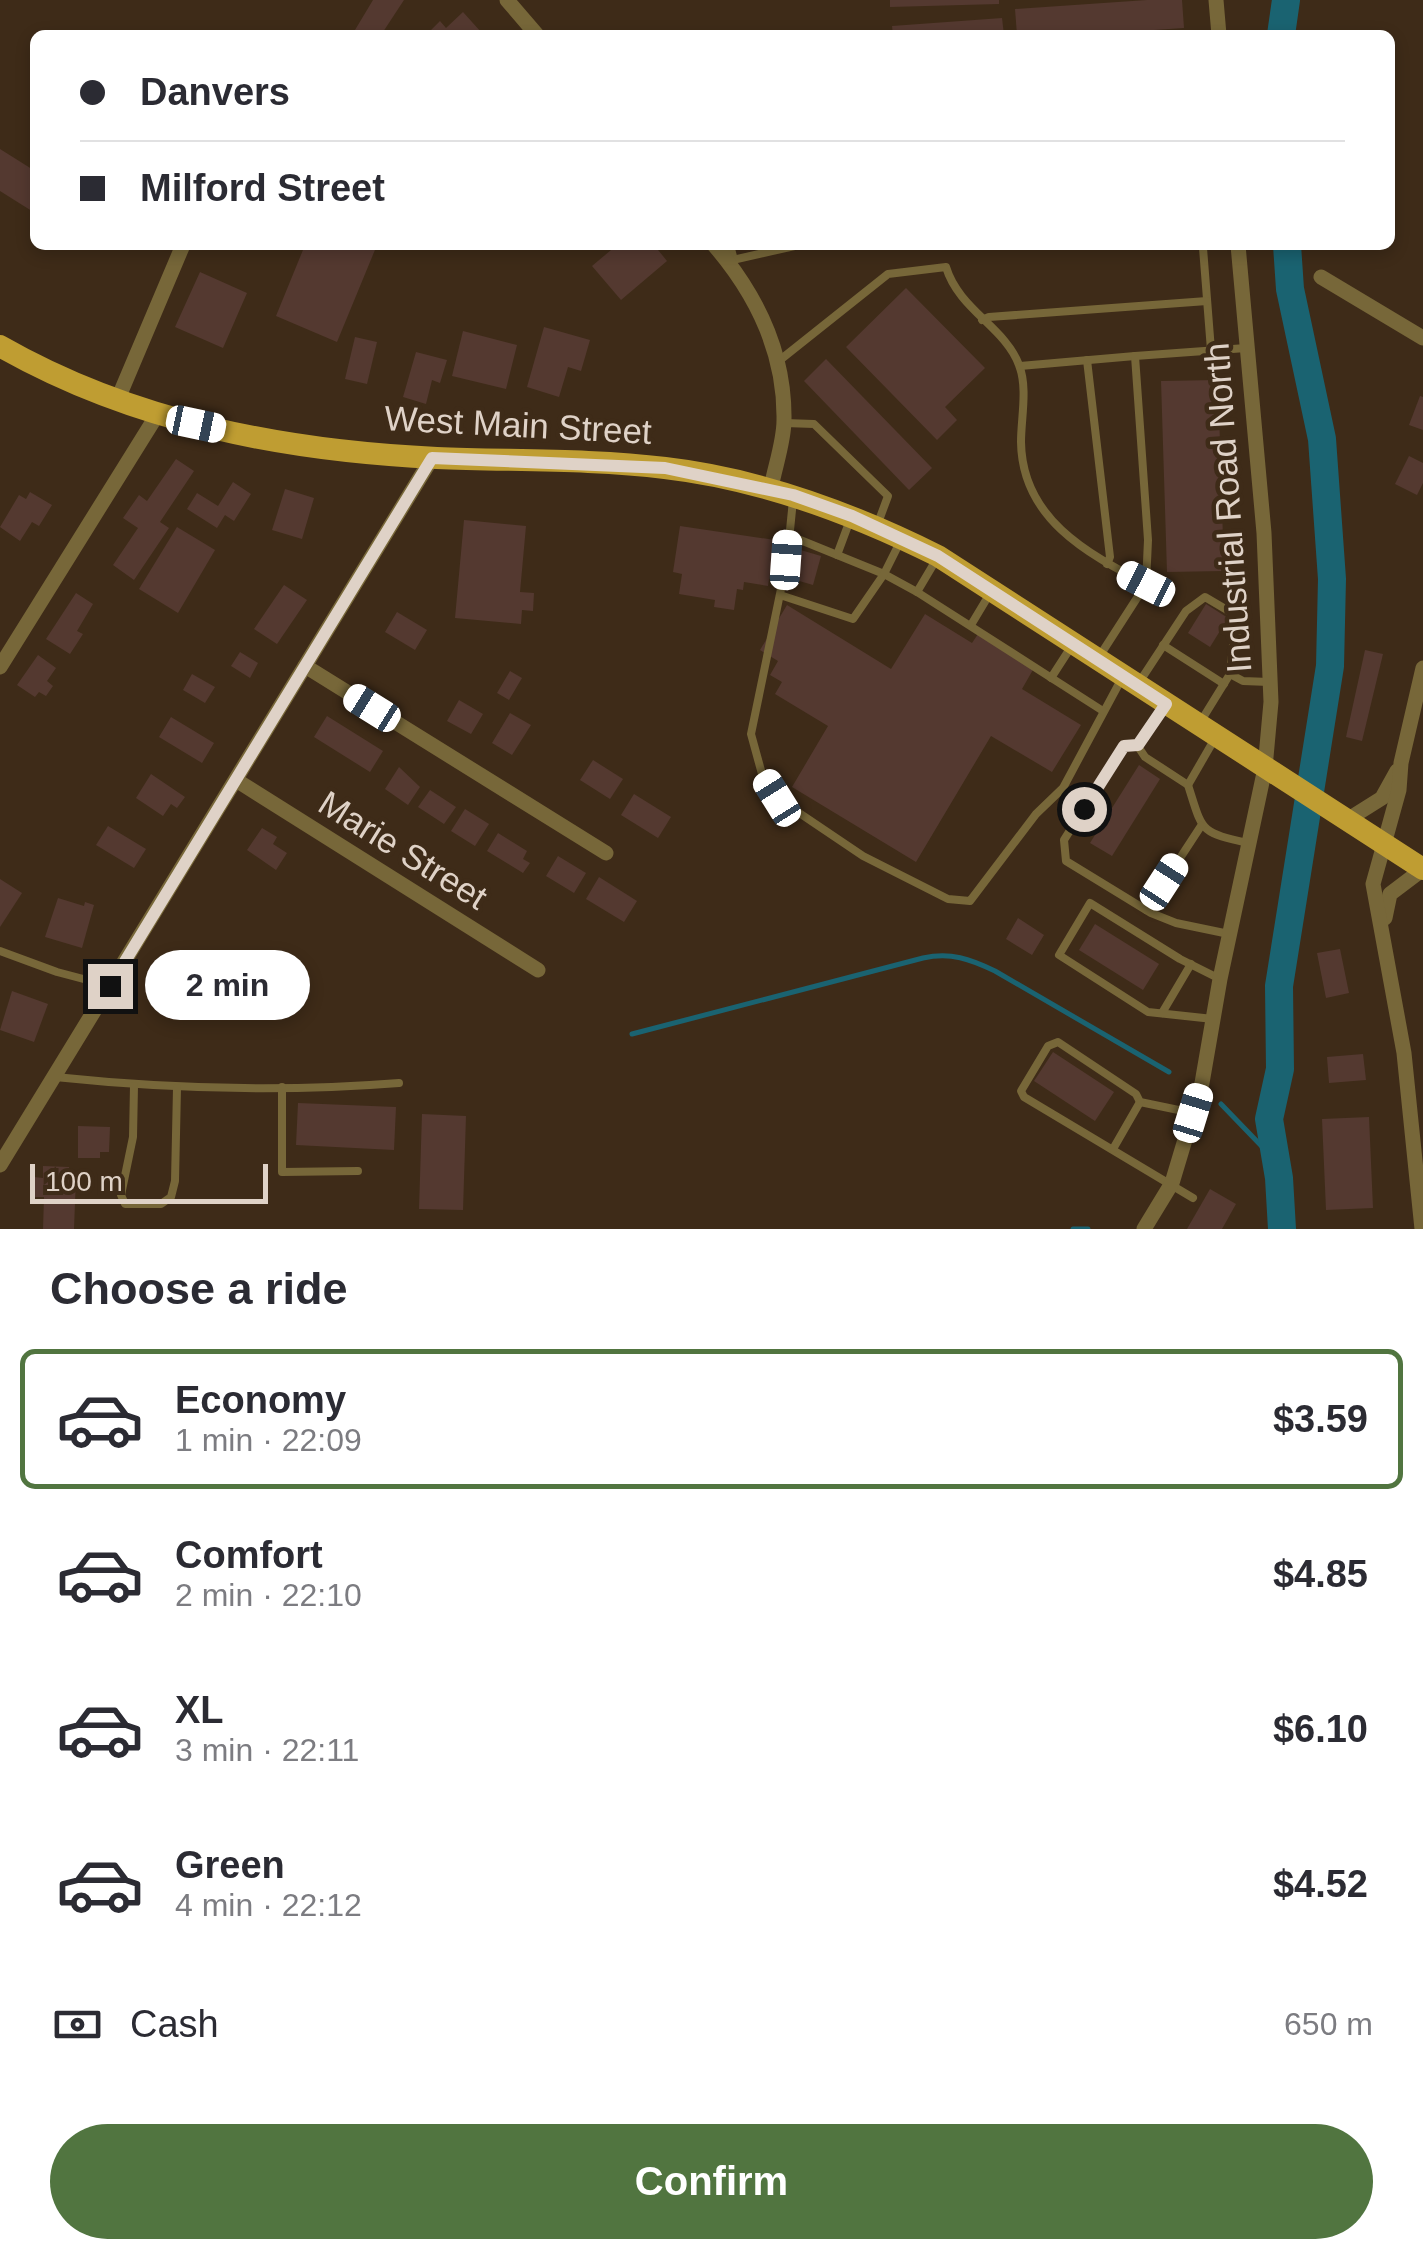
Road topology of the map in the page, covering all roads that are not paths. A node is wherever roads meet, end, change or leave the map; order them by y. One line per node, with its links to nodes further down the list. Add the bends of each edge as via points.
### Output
1 (507, 0): 3 (street)
2 (1216, 0): 4 (street)
3 (533, 30)
4 (1219, 30)
5 (181, 250): 21 (street)
6 (764, 250): 9 (lane)
7 (1203, 250): 11 (lane)
8 (1238, 250): 15 (street, Industrial Road North)
9 (730, 255): 18 (street)
10 (1321, 277): 13 (street)
11 (1207, 301): 12 (lane); 16 (lane)
12 (982, 320): 18 (lane, via 952,286 946,268 888,274); 20 (lane)
13 (1423, 338)
14 (0, 346): 21 (main road, West Main Street)
15 (1247, 348): 16 (lane); 38 (street, Industrial Road North)
16 (1211, 350): 17 (lane)
17 (1134, 356): 19 (lane); 34 (lane)
18 (780, 360): 23 (street)
19 (1087, 360): 20 (lane); 32 (lane)
20 (1020, 366): 32 (lane, via 1021,447 1033,498 1060,529)
21 (117, 401): 22 (main road, West Main Street)
22 (157, 415): 24 (main road, West Main Street, via 312,448); 45 (street)
23 (784, 422): 25 (street); 27 (lane, via 814,424 888,496)
24 (432, 458): 25 (main road, West Main Street, via 665,468); 44 (street)
25 (782, 492): 26 (main road, West Main Street); 28 (lane)
26 (852, 516): 27 (main road, West Main Street); 30 (lane)
27 (876, 527): 29 (main road, West Main Street)
28 (788, 535): 30 (lane); 37 (lane)
29 (902, 538): 31 (main road, West Main Street); 33 (lane)
30 (837, 555): 33 (lane)
31 (938, 556): 35 (main road, West Main Street); 36 (lane)
32 (1107, 564): 34 (lane)
33 (884, 574): 36 (lane); 37 (lane, via 853,619)
34 (1146, 584): 43 (lane)
35 (992, 591): 40 (lane); 41 (main road, West Main Street)
36 (917, 592): 40 (lane)
37 (780, 595): 53 (lane, via 751,734 762,774 777,798 862,856 948,899 970,901 1062,788)
38 (1267, 619): 39 (lane); 50 (street, Industrial Road North)
39 (1244, 620): 42 (lane, via 1205,597 1186,611); 47 (lane)
40 (971, 625): 48 (lane)
41 (1073, 644): 43 (main road, West Main Street); 48 (lane)
42 (1163, 645): 49 (lane); 51 (lane)
43 (1097, 659): 49 (main road, West Main Street)
44 (305, 666): 58 (street); 64 (street)
45 (0, 667)
46 (1423, 668): 56 (street)
47 (1230, 674): 50 (lane, via 1243,682); 51 (lane)
48 (1051, 678): 53 (lane)
49 (1130, 680): 52 (main road, West Main Street); 53 (lane)
50 (1270, 682): 57 (street, Industrial Road North)
51 (1224, 684): 54 (lane)
52 (1166, 704): 54 (main road, West Main Street); 55 (lane)
53 (1103, 711)
54 (1207, 730): 57 (main road, West Main Street); 59 (lane)
55 (1138, 745): 59 (lane); 66 (lane, via 1124,746 1064,840 1066,860)
56 (1401, 763): 60 (street, via 1382,798); 63 (street)
57 (1265, 768): 60 (main road, West Main Street); 62 (street, Industrial Road North)
58 (236, 780): 71 (street, Marie Street); 73 (street)
59 (1188, 785): 61 (lane)
60 (1337, 813): 63 (main road, West Main Street)
61 (1201, 826): 62 (lane); 66 (lane)
62 (1248, 843): 68 (street, Industrial Road North)
63 (1384, 844): 65 (main road, West Main Street); 67 (street, via 1373,884)
64 (606, 853)
65 (1423, 869): 67 (street, via 1390,894)
66 (1146, 910): 68 (lane, via 1176,924)
67 (1384, 932): 89 (street)
68 (1229, 934): 72 (street, Industrial Road North)
69 (0, 951): 73 (lane)
70 (1190, 964): 72 (lane); 74 (lane); 74 (lane, via 1090,902 1059,955 1148,1012)
71 (538, 970)
72 (1220, 979): 75 (street, Industrial Road North)
73 (110, 986): 76 (street)
74 (1162, 1013): 75 (lane)
75 (1213, 1019): 82 (street, Industrial Road North)
76 (55, 1077): 78 (lane); 84 (street)
77 (399, 1084): 79 (lane)
78 (134, 1086): 80 (lane); 80 (lane, via 126,1204 161,1204 171,1197)
79 (282, 1087): 80 (lane); 85 (lane, via 282,1172)
80 (177, 1088)
81 (1140, 1102): 82 (lane); 83 (lane); 83 (lane, via 1058,1042 1048,1046 1020,1091)
82 (1193, 1113): 86 (street, Industrial Road North)
83 (1113, 1149): 86 (lane)
84 (1, 1161)
85 (358, 1171)
86 (1172, 1183): 87 (lane); 88 (street, Industrial Road North)
87 (1194, 1198)
88 (1144, 1229)
89 (1422, 1229)

